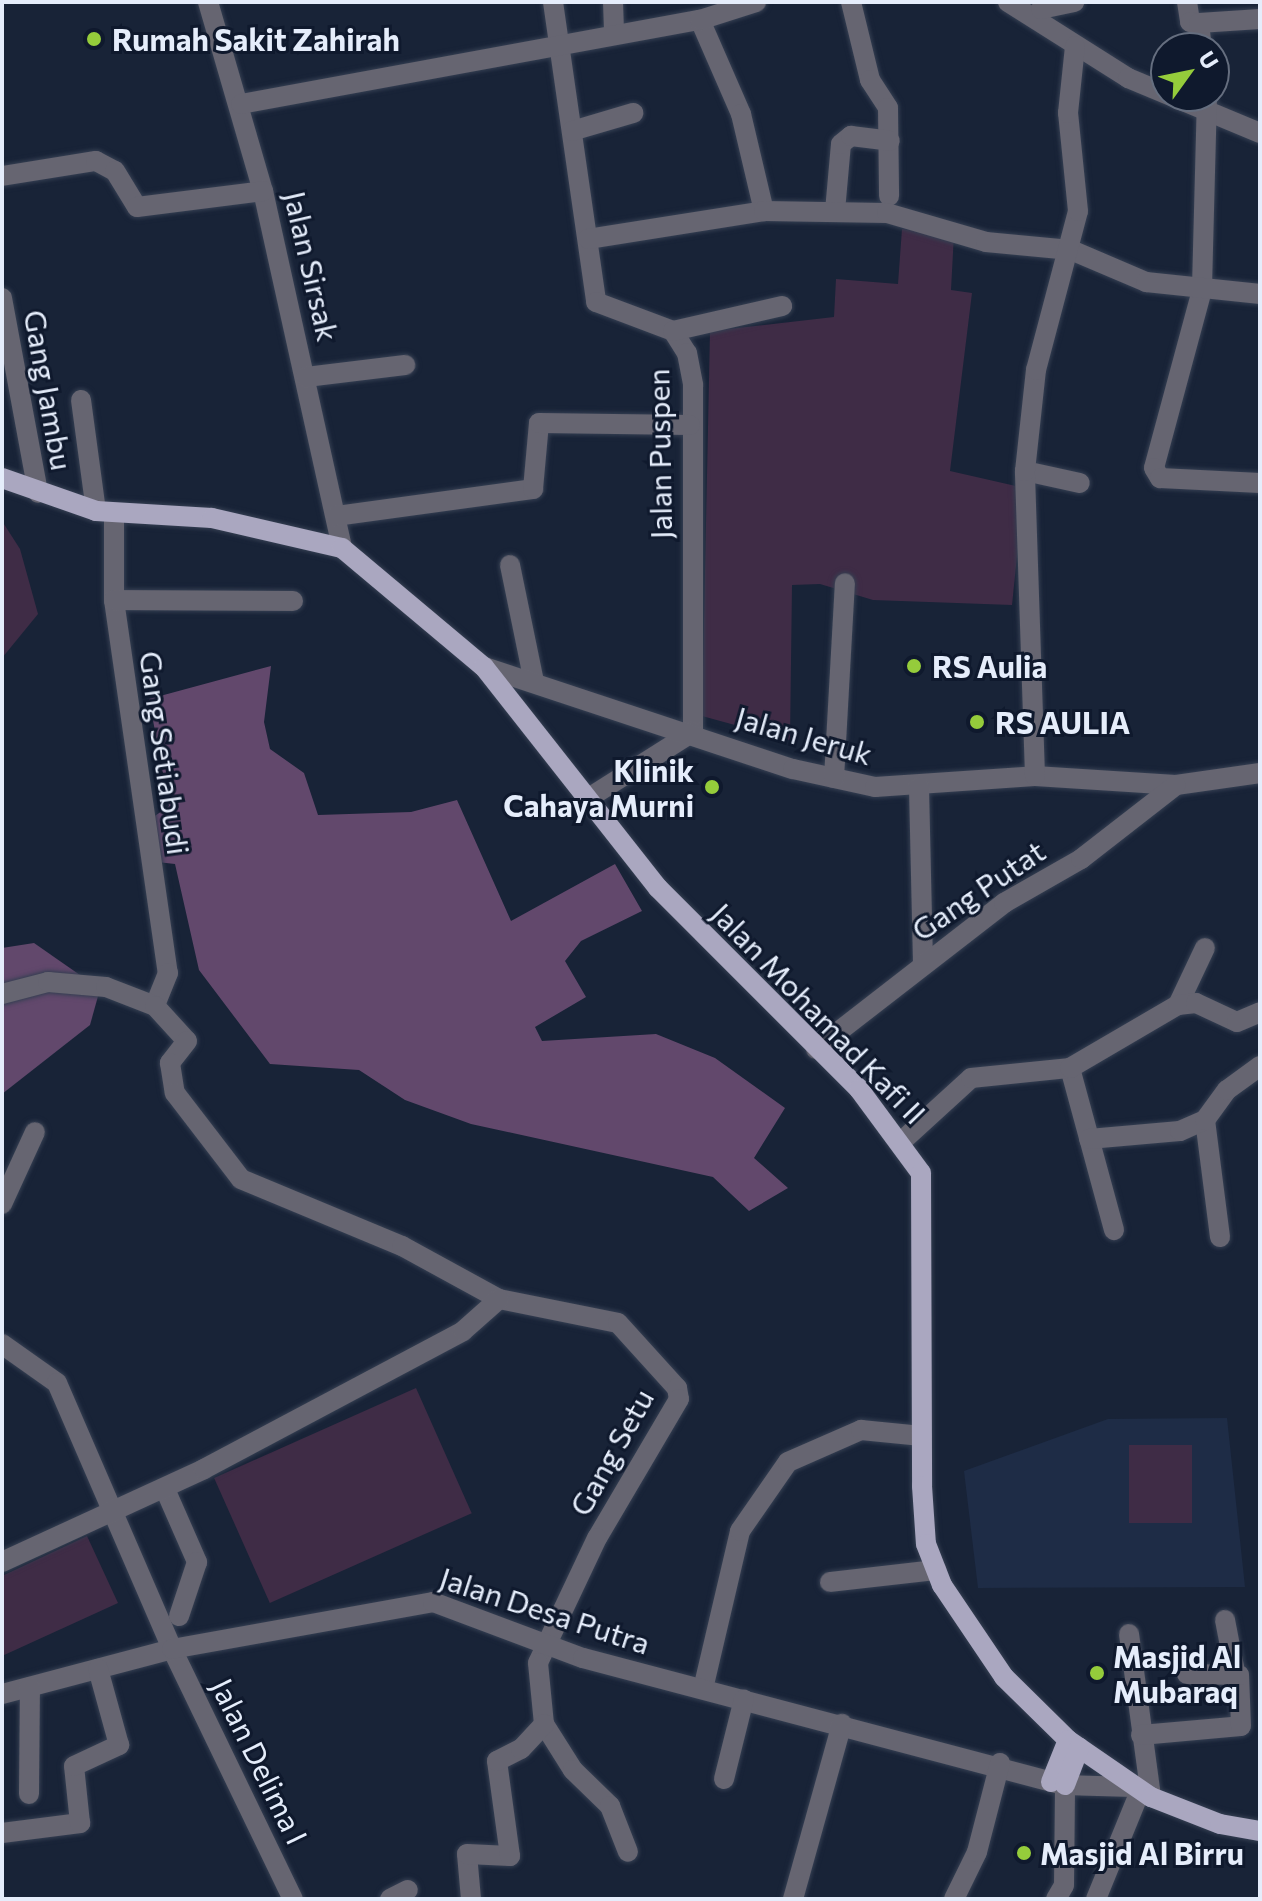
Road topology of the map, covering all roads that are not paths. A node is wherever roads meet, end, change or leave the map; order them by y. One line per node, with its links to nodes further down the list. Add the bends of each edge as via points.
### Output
1 (208, 2): 18 (street, Jalan Sirsak)
2 (553, 2): 15 (street, Jalan Puspen)
3 (613, 2): 14 (street)
4 (756, 2): 11 (street)
5 (851, 2): 24 (street, via 870,80 888,108)
6 (1008, 2): 9 (street)
7 (1074, 2): 9 (street)
8 (1187, 2): 12 (street, via 1190,22)
9 (1039, 11): 16 (street)
10 (1260, 19): 12 (street)
11 (700, 20): 14 (street); 28 (street, via 741,114)
12 (1199, 23): 13 (street)
13 (1200, 32)
14 (614, 35): 15 (street)
15 (559, 44): 18 (street); 22 (street, Jalan Puspen)
16 (1075, 46): 17 (street); 31 (street, via 1068,113 1078,211)
17 (1150, 80)
18 (241, 104): 26 (street, Jalan Sirsak)
19 (1208, 112): 32 (street)
20 (1220, 112): 23 (street)
21 (633, 113): 22 (street)
22 (572, 131): 30 (street, Jalan Puspen)
23 (1260, 133)
24 (890, 141): 27 (street); 29 (street, via 851,136 841,144)
25 (2, 176): 26 (street, via 96,161 115,171 137,207)
26 (263, 191): 38 (street, Jalan Sirsak)
27 (889, 196)
28 (764, 211): 29 (street); 30 (street)
29 (835, 211): 31 (street, via 887,213 986,242)
30 (588, 239): 36 (street, Jalan Puspen, via 600,308)
31 (1071, 250): 32 (street, via 1146,282); 41 (street, via 1038,357)
32 (1202, 290): 33 (street); 44 (street, via 1154,468 1160,478)
33 (1260, 294)
34 (3, 306): 45 (street, Gang Jambu)
35 (782, 306): 36 (street)
36 (673, 331): 40 (street, Jalan Puspen, via 690,365)
37 (405, 365): 38 (street)
38 (306, 377): 47 (street, Jalan Sirsak)
39 (81, 400): 46 (street, Gang Setiabudi)
40 (690, 425): 47 (street, via 539,423 533,489); 55 (street, Jalan Puspen)
41 (1025, 471): 43 (street); 57 (street)
42 (2, 478): 45 (main road, Jalan Mohamad Kafi II)
43 (1080, 483)
44 (1260, 483)
45 (38, 493): 46 (main road, Jalan Mohamad Kafi II)
46 (105, 512): 48 (main road, Jalan Mohamad Kafi II, via 212,518 288,530); 51 (street, Gang Setiabudi)
47 (336, 516): 48 (street, Jalan Sirsak)
48 (342, 548): 53 (main road, Jalan Mohamad Kafi II)
49 (510, 565): 54 (street)
50 (845, 583): 58 (street)
51 (114, 600): 52 (street); 65 (street, Gang Setiabudi, via 168,973)
52 (293, 601)
53 (484, 667): 54 (street, Jalan Jeruk); 61 (main road, Jalan Mohamad Kafi II)
54 (534, 682): 55 (street, Jalan Jeruk)
55 (693, 732): 58 (street, Jalan Jeruk); 61 (street)
56 (1260, 773): 59 (street, Jalan Jeruk)
57 (1035, 776): 59 (street, Jalan Jeruk); 60 (street, Jalan Jeruk)
58 (834, 778): 60 (street, Jalan Jeruk)
59 (1176, 785): 63 (street, Gang Putat, via 1081,859)
60 (919, 787): 63 (street)
61 (587, 799): 68 (main road, Jalan Mohamad Kafi II, via 658,888)
62 (1205, 948): 66 (street)
63 (923, 962): 68 (street, Gang Putat)
64 (2, 994): 65 (street, via 48,982 106,987)
65 (157, 1002): 78 (street, via 187,1041 170,1063 175,1093 241,1179 402,1246)
66 (1187, 1004): 67 (street, via 1237,1022); 70 (street)
67 (1260, 1012)
68 (816, 1049): 74 (main road, Jalan Mohamad Kafi II)
69 (1260, 1066): 71 (street, via 1227,1090)
70 (1070, 1068): 73 (street); 74 (street, via 971,1078)
71 (1205, 1120): 73 (street, via 1180,1131); 77 (street)
72 (35, 1132): 75 (street)
73 (1089, 1139): 76 (street)
74 (902, 1141): 80 (main road, Jalan Mohamad Kafi II, via 926,1194)
75 (2, 1204)
76 (1114, 1230)
77 (1220, 1237)
78 (499, 1299): 81 (street, via 463,1331); 89 (street, Gang Setu, via 618,1323 679,1399)
79 (2, 1344): 82 (street, Jalan Delima I, via 50,1372)
80 (922, 1436): 84 (main road, Jalan Mohamad Kafi II, via 926,1544); 95 (street, via 861,1430 788,1462 740,1531)
81 (165, 1489): 82 (street); 86 (street, via 197,1562)
82 (114, 1514): 83 (street); 90 (street, Jalan Delima I)
83 (2, 1562)
84 (936, 1570): 85 (street); 101 (main road, Jalan Mohamad Kafi II, via 1004,1677)
85 (830, 1582)
86 (179, 1616)
87 (1225, 1620): 92 (street)
88 (1129, 1634): 100 (street)
89 (549, 1648): 90 (street, Jalan Desa Putra, via 462,1611 410,1601); 95 (street, Jalan Desa Putra); 98 (street)
90 (172, 1649): 91 (street, Jalan Desa Putra); 110 (street, Jalan Delima I)
91 (98, 1669): 94 (street, Jalan Desa Putra); 108 (street, via 119,1745 74,1766 80,1823)
92 (1235, 1672): 93 (street); 100 (street, via 1241,1726)
93 (1187, 1674)
94 (30, 1687): 96 (street, Jalan Desa Putra); 106 (street)
95 (703, 1689): 97 (street, Jalan Desa Putra)
96 (2, 1694)
97 (744, 1699): 99 (street, Jalan Desa Putra); 103 (street)
98 (544, 1724): 109 (street, via 573,1770 610,1806); 111 (street, via 521,1749 497,1761 510,1856 467,1854)
99 (842, 1724): 102 (street, Jalan Desa Putra); 112 (street)
100 (1141, 1735): 105 (street)
101 (1073, 1744): 104 (main road); 105 (main road, Jalan Mohamad Kafi II)
102 (1000, 1763): 104 (street, Jalan Desa Putra); 113 (street, via 977,1852)
103 (724, 1779)
104 (1058, 1784): 105 (street, Jalan Desa Putra); 114 (street, via 1064,1885)
105 (1141, 1792): 107 (main road, Jalan Mohamad Kafi II, via 1220,1824); 115 (street)
106 (29, 1794)
107 (1260, 1831)
108 (2, 1833)
109 (628, 1852)
110 (293, 1899)
111 (471, 1899)
112 (793, 1899)
113 (954, 1899)
114 (1056, 1899)
115 (1096, 1899)

